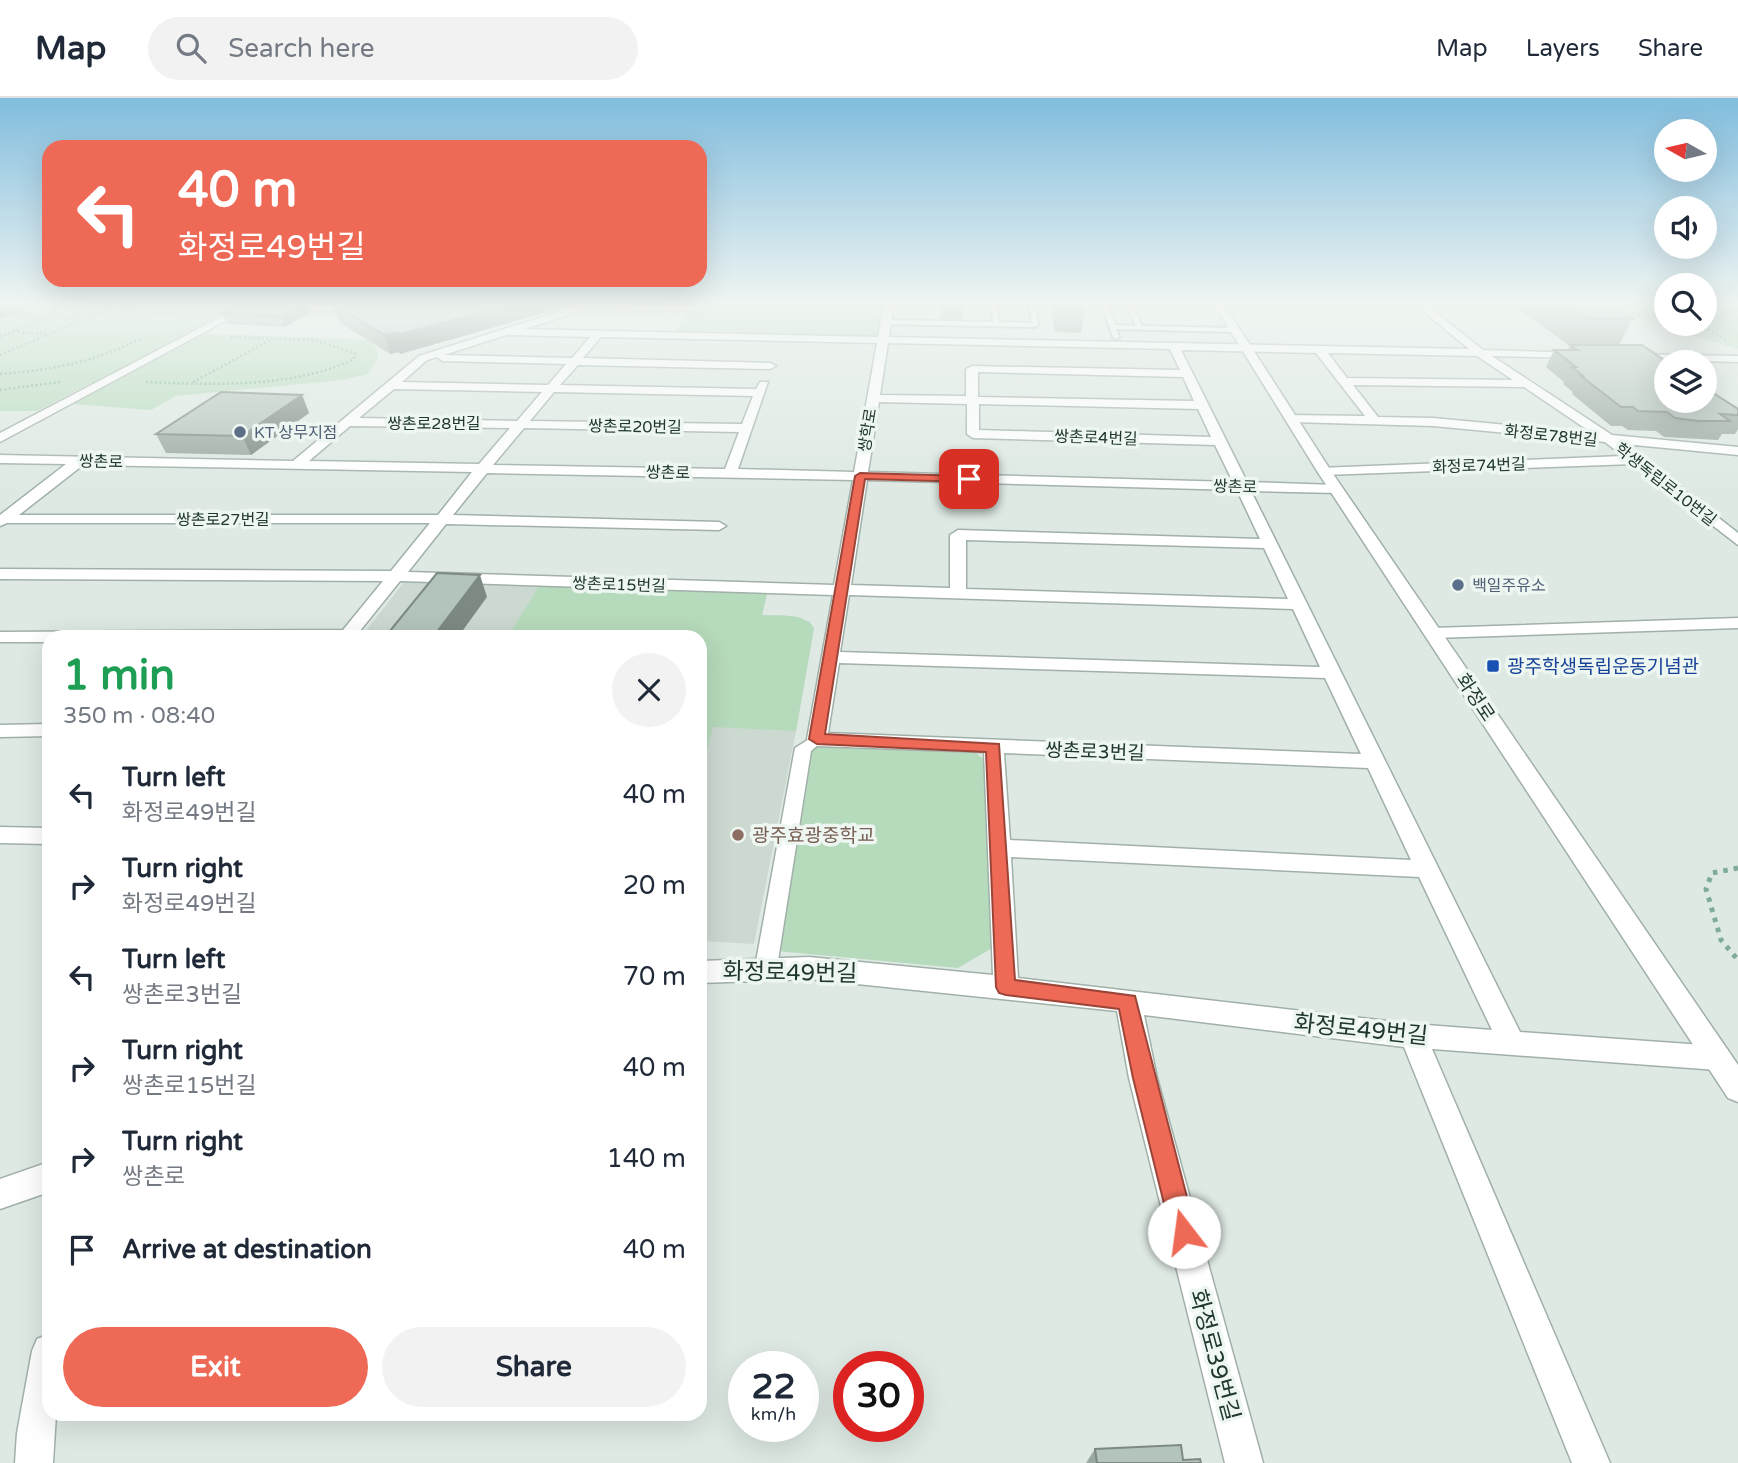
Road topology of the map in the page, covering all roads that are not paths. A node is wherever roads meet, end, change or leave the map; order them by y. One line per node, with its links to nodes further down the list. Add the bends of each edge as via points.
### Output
1 (136, 367): 24 (street)
2 (412, 367): 13 (street)
3 (570, 367): 14 (street, 쌍촌로28번길)
4 (770, 367): 15 (street)
5 (877, 367): 16 (street, 쌍학로)
6 (1183, 367): 10 (street)
7 (1258, 367): 19 (street, 화정로)
8 (1333, 367): 11 (street)
9 (1498, 367): 12 (street, 학생독립로10번길)
10 (1187, 374): 17 (street, via 972,369); 18 (street)
11 (1344, 381): 12 (street); 20 (street)
12 (1523, 384): 26 (street, 학생독립로10번길)
13 (388, 385): 14 (street, 쌍촌로28번길); 21 (street)
14 (551, 389): 15 (street, 쌍촌로20번길); 22 (street, 쌍촌로28번길)
15 (760, 393): 23 (street)
16 (872, 398): 17 (street); 35 (street, 쌍학로)
17 (972, 400): 18 (street); 25 (street, 쌍촌로4번길, via 973,434)
18 (1201, 405): 25 (street)
19 (1291, 418): 20 (street, 화정로78번길); 33 (street, 화정로)
20 (1374, 420): 26 (street, 화정로78번길)
21 (345, 422): 22 (street, 쌍촌로28번길); 31 (street)
22 (524, 423): 23 (street, 쌍촌로20번길); 32 (street, 쌍촌로28번길)
23 (747, 428): 34 (street)
24 (0, 438)
25 (1219, 440): 36 (street)
26 (1612, 441): 27 (street, 화정로78번길); 29 (street, 학생독립로10번길)
27 (1734, 453)
28 (0, 459): 30 (street, 쌍촌로)
29 (1635, 460): 33 (street, 화정로74번길); 41 (street, 학생독립로10번길)
30 (79, 461): 31 (street, 쌍촌로); 39 (street)
31 (296, 465): 32 (street, 쌍촌로)
32 (484, 467): 34 (street, 쌍촌로); 38 (street)
33 (1324, 471): 37 (street, 화정로)
34 (730, 473): 35 (street, 쌍촌로)
35 (860, 476): 36 (street, 쌍촌로); 45 (street)
36 (1240, 486): 37 (street, 쌍촌로); 42 (street)
37 (1336, 489): 50 (street, 화정로)
38 (443, 519): 39 (street, 쌍촌로27번길); 40 (street, 쌍촌로27번길); 44 (street)
39 (1, 520)
40 (719, 526)
41 (1738, 540)
42 (1268, 544): 46 (street, via 958,535); 47 (street)
43 (0, 574): 44 (street)
44 (396, 576): 45 (street, 쌍촌로15번길); 49 (street)
45 (841, 592): 46 (street); 53 (street)
46 (958, 594): 47 (street)
47 (1297, 604): 54 (street)
48 (1738, 623): 50 (street)
49 (352, 630)
50 (1433, 633): 70 (street, 화정로)
51 (0, 637): 52 (street)
52 (42, 637)
53 (832, 657): 54 (street); 57 (street)
54 (1331, 673): 59 (street)
55 (42, 730): 56 (street)
56 (0, 732)
57 (817, 739): 58 (street, 쌍촌로3번길); 64 (street, via 803,748)
58 (994, 747): 59 (street, 쌍촌로3번길); 62 (street)
59 (1374, 761): 63 (street)
60 (0, 835): 61 (street)
61 (42, 836)
62 (998, 848): 63 (street); 66 (street)
63 (1427, 869): 69 (street)
64 (766, 967): 65 (street, 화정로49번길); 66 (street, 화정로49번길)
65 (707, 971)
66 (1006, 987): 67 (street, 화정로49번길)
67 (1128, 1002): 68 (street, 화정로49번길); 76 (street, 화정로39번길, via 1143,1078)
68 (1413, 1035): 69 (street, 화정로49번길); 77 (street)
69 (1512, 1044): 70 (street, 화정로49번길)
70 (1717, 1058): 71 (street, 화정로)
71 (1738, 1089)
72 (42, 1179): 73 (street)
73 (0, 1194)
74 (42, 1392): 75 (street)
75 (34, 1463)
76 (1244, 1463)
77 (1591, 1463)

